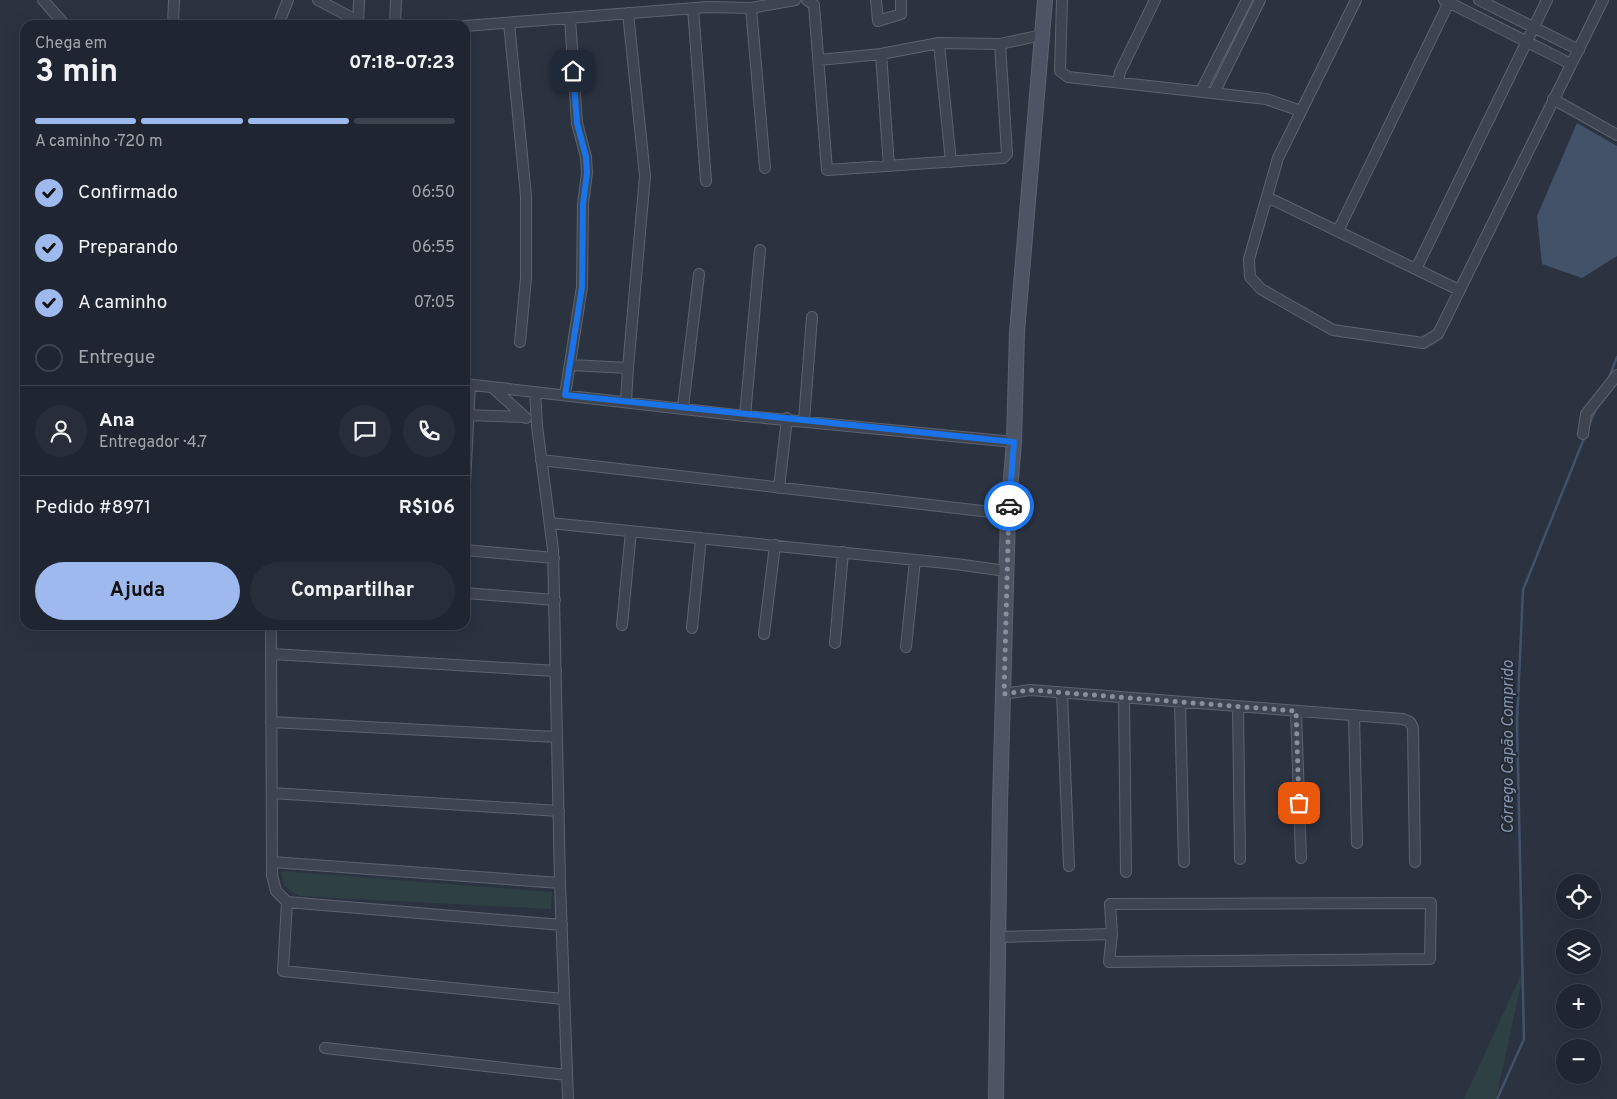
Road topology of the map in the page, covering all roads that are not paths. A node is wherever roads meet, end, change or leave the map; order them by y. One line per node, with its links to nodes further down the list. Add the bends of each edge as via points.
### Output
1 (43, 0): 26 (street)
2 (174, 0): 27 (street)
3 (288, 0): 28 (street)
4 (318, 0): 29 (street)
5 (359, 0): 30 (street)
6 (396, 0): 31 (street)
7 (795, 0): 23 (street)
8 (807, 0): 41 (street, via 814,5)
9 (876, 0): 10 (street, via 878,21 901,14)
10 (901, 0)
11 (1045, 0): 35 (street)
12 (1062, 0): 43 (street, via 1060,70 1068,76)
13 (1155, 0): 43 (street)
14 (1247, 0): 44 (street)
15 (1260, 0): 45 (street)
16 (1356, 0): 47 (street)
17 (1479, 0): 34 (street)
18 (1547, 0): 34 (street)
19 (1603, 0): 39 (street)
20 (1447, 1): 36 (street); 54 (street)
21 (708, 3): 22 (street); 23 (street)
22 (693, 8): 24 (street); 52 (street)
23 (751, 8): 51 (street)
24 (628, 13): 25 (street); 62 (street, via 645,176)
25 (570, 18): 32 (street); 61 (street, via 577,123 587,173 583,204 582,287)
26 (61, 20)
27 (173, 20)
28 (280, 20)
29 (353, 20)
30 (358, 20)
31 (395, 20)
32 (509, 23): 33 (street); 60 (street, via 526,196 526,278)
33 (470, 26)
34 (1534, 27): 36 (street); 39 (street)
35 (1042, 35): 38 (street); 77 (street, via 1017,332)
36 (1527, 42): 42 (street); 56 (street)
37 (939, 44): 38 (street); 40 (street); 49 (street)
38 (1000, 44): 49 (street, via 1007,154 1003,158)
39 (1578, 50): 42 (street)
40 (882, 54): 41 (street); 50 (street)
41 (819, 60): 50 (street, via 827,170)
42 (1571, 64): 46 (street)
43 (1118, 82): 44 (street)
44 (1201, 91): 45 (street)
45 (1214, 92): 47 (street, via 1266,99)
46 (1553, 99): 48 (street); 58 (street)
47 (1301, 111): 53 (street, via 1278,158)
48 (1617, 135)
49 (950, 162): 50 (street)
50 (888, 166)
51 (766, 168)
52 (706, 181)
53 (1267, 197): 54 (street); 58 (street, via 1249,259 1250,277 1261,289 1333,330 1423,343 1430,341 1438,334)
54 (1338, 231): 56 (street)
55 (760, 250): 71 (street)
56 (1416, 269): 58 (street)
57 (699, 274): 69 (street)
58 (1459, 290)
59 (812, 317): 74 (street)
60 (520, 342)
61 (570, 365): 62 (street); 67 (street)
62 (628, 368): 68 (street)
63 (1617, 375): 76 (street, via 1586,414)
64 (470, 385): 65 (street)
65 (493, 388): 66 (street); 72 (street)
66 (536, 392): 67 (street); 75 (street)
67 (565, 395): 68 (street)
68 (626, 402): 69 (street)
69 (683, 407): 71 (street)
70 (470, 415): 72 (street)
71 (745, 416): 73 (street)
72 (524, 417): 75 (street)
73 (787, 418): 74 (street); 79 (street)
74 (804, 420): 77 (street)
75 (537, 426): 78 (street)
76 (1583, 434)
77 (1014, 442): 80 (street)
78 (541, 460): 79 (street); 81 (street)
79 (778, 488): 80 (street)
80 (1008, 514): 89 (street)
81 (550, 523): 82 (street); 87 (street)
82 (630, 531): 83 (street); 92 (street)
83 (701, 538): 84 (street); 93 (street)
84 (774, 545): 86 (street); 95 (street)
85 (470, 550): 87 (street)
86 (843, 552): 88 (street); 96 (street)
87 (554, 558): 91 (street)
88 (915, 560): 89 (street); 97 (street)
89 (1006, 571): 101 (street)
90 (470, 593): 91 (street)
91 (555, 600): 99 (street)
92 (622, 625)
93 (692, 628)
94 (271, 630): 98 (street)
95 (764, 634)
96 (835, 643)
97 (906, 647)
98 (272, 654): 99 (street); 107 (street)
99 (556, 671): 108 (street)
100 (1062, 693): 101 (street, via 1030,690); 102 (street); 117 (street)
101 (1004, 694): 123 (street)
102 (1124, 698): 103 (street); 118 (street)
103 (1180, 702): 104 (street); 115 (street)
104 (1238, 706): 105 (street); 113 (street)
105 (1296, 711): 106 (street); 112 (street)
106 (1354, 715): 111 (street); 116 (street, via 1403,719 1413,728)
107 (271, 722): 108 (street); 109 (street)
108 (557, 737): 110 (street)
109 (272, 793): 110 (street); 114 (street)
110 (559, 811): 119 (street)
111 (1357, 843)
112 (1301, 858)
113 (1240, 859)
114 (272, 862): 119 (street); 120 (street, via 276,891)
115 (1184, 862)
116 (1415, 862)
117 (1069, 866)
118 (1126, 872)
119 (560, 883): 121 (street)
120 (287, 902): 121 (street); 124 (street, via 283,971)
121 (562, 925): 124 (street)
122 (1112, 934): 122 (street, via 1110,904 1431,903 1430,959 1109,962); 123 (street)
123 (998, 938): 128 (street)
124 (563, 999): 126 (street)
125 (325, 1048): 126 (street)
126 (567, 1074): 127 (street)
127 (568, 1099)
128 (996, 1099)

